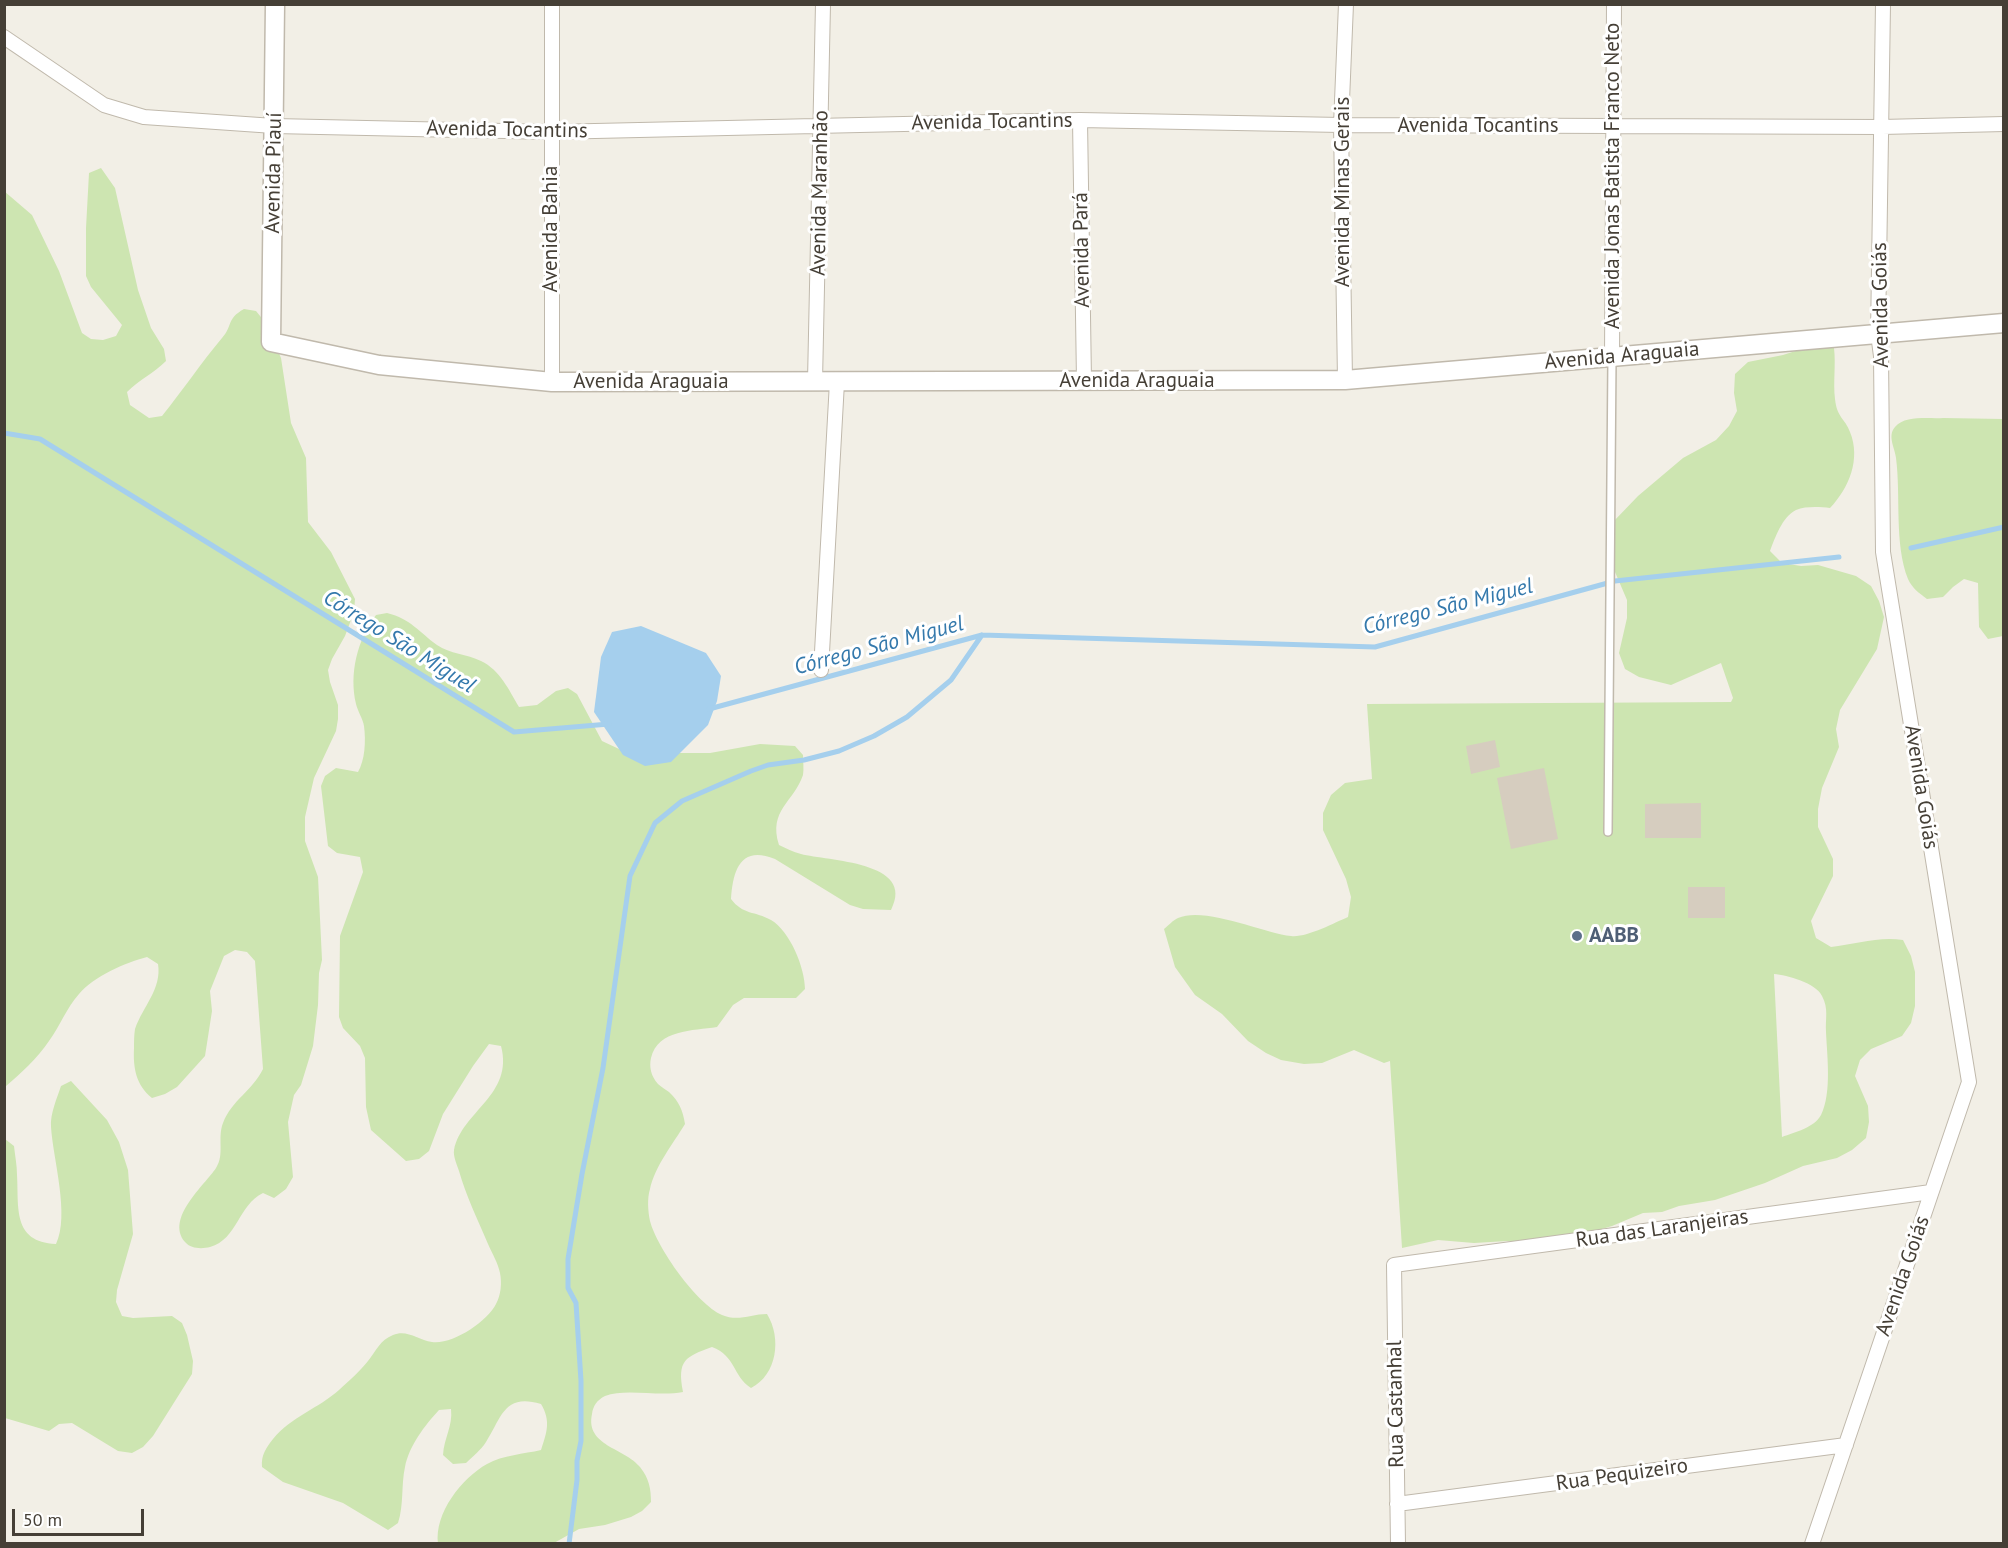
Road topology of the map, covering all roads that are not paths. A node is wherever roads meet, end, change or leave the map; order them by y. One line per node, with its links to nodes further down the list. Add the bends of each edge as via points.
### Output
1 (275, 4): 11 (street, Avenida Piauí)
2 (552, 4): 15 (street, Avenida Bahia)
3 (823, 4): 13 (street, Avenida Maranhão)
4 (1346, 4): 10 (street, Avenida Minas Gerais)
5 (1614, 4): 12 (street, Avenida Jonas Batista Franco Neto)
6 (1883, 4): 14 (street, Avenida Goiás)
7 (4, 37): 11 (street, Avenida Tocantins, via 105,105 144,117)
8 (1080, 120): 10 (street, Avenida Tocantins); 13 (street, Avenida Tocantins); 22 (street, Avenida Pará)
9 (2004, 124): 14 (street, Avenida Tocantins)
10 (1341, 125): 12 (street, Avenida Tocantins); 20 (street, Avenida Minas Gerais)
11 (274, 126): 15 (street, Avenida Tocantins); 18 (street, Avenida Piauí)
12 (1614, 126): 14 (street, Avenida Tocantins); 19 (street, Avenida Jonas Batista Franco Neto)
13 (822, 127): 15 (street, Avenida Tocantins); 21 (street, Avenida Maranhão)
14 (1882, 127): 17 (street, Avenida Goiás)
15 (551, 132): 23 (street, Avenida Bahia)
16 (2004, 323): 17 (street, Avenida Araguaia)
17 (1878, 334): 19 (street, Avenida Araguaia); 27 (street, Avenida Goiás, via 1883,552 1969,1082)
18 (272, 342): 23 (street, Avenida Araguaia, via 379,365)
19 (1612, 357): 20 (street, Avenida Araguaia); 26 (lane, Avenida Jonas Batista Franco Neto)
20 (1345, 380): 22 (street, Avenida Araguaia)
21 (815, 381): 23 (street, Avenida Araguaia); 24 (street, Avenida Araguaia)
22 (1084, 381): 24 (street, Avenida Araguaia)
23 (552, 382)
24 (837, 382): 25 (street)
25 (821, 670)
26 (1608, 832)
27 (1931, 1192): 28 (street, Rua das Laranjeiras); 29 (street, Avenida Goiás)
28 (1394, 1265): 30 (street, Rua Castanhal)
29 (1846, 1445): 30 (street, Rua Pequizeiro); 32 (street, Avenida Goiás)
30 (1397, 1504): 31 (street, Rua Castanhal)
31 (1398, 1544)
32 (1812, 1544)

